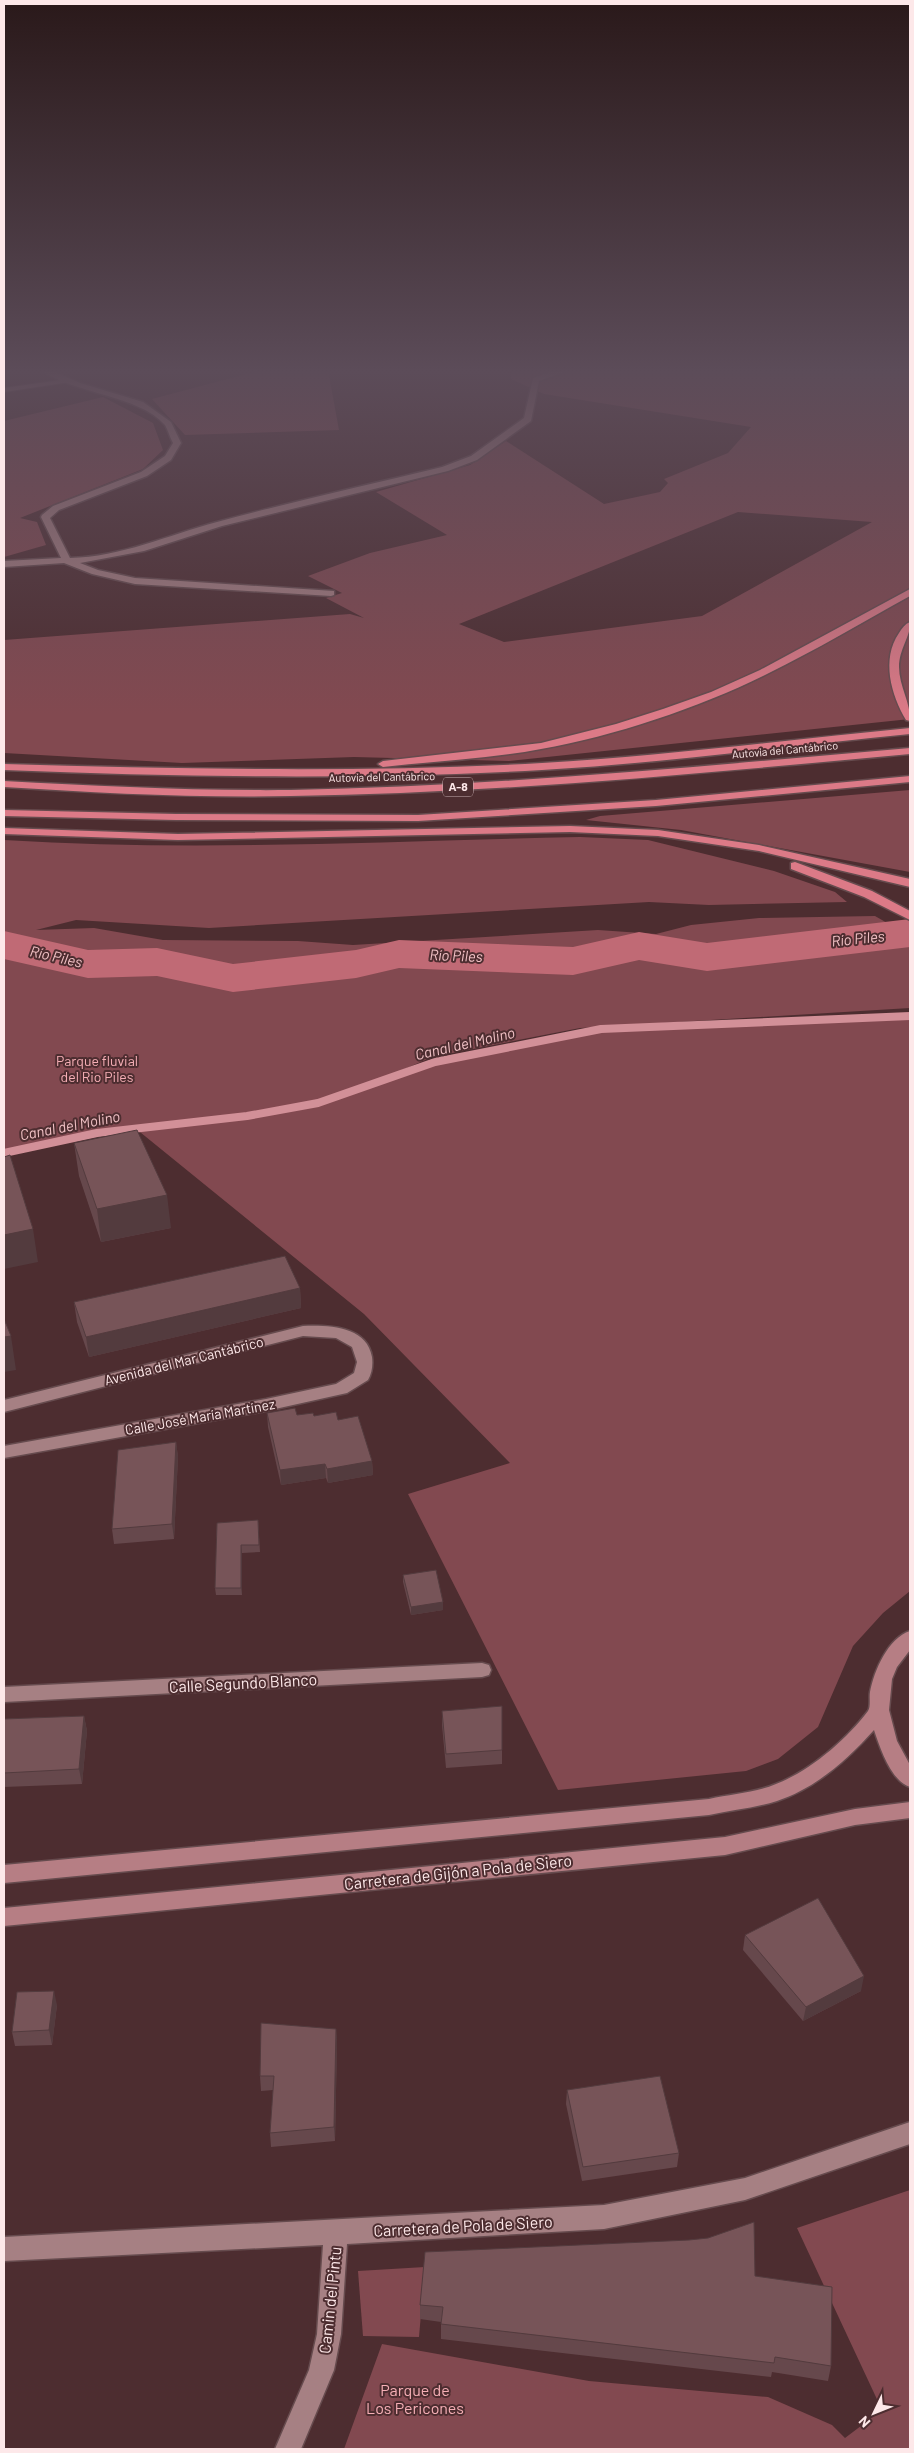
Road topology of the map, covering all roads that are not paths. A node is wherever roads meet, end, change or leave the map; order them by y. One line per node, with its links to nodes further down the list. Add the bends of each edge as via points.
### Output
1 (117, 484): 3 (street, via 56,508 44,517)
2 (385, 484): 3 (street, via 219,524 141,549)
3 (68, 561): 4 (street); 6 (street, via 95,572 135,581)
4 (4, 564)
5 (910, 592): 12 (highway, via 764,672 715,694 620,726 541,746 425,760)
6 (331, 593)
7 (910, 626): 8 (highway, via 896,646 892,665 898,696)
8 (910, 718)
9 (910, 731): 12 (highway, via 620,762 382,773)
10 (910, 751): 14 (highway, Autovía del Cantábrico / A-8, via 642,775 427,789 200,794)
11 (4, 767): 12 (highway)
12 (197, 773)
13 (910, 779): 15 (highway, A-8, via 656,803 418,818)
14 (4, 784)
15 (4, 813)
16 (4, 831): 17 (highway, via 178,837 570,829)
17 (658, 833): 18 (highway, via 759,848); 19 (highway, via 811,871 868,894)
18 (910, 883)
19 (910, 916)
20 (360, 1346): 21 (street, Avenida del Mar Cantábrico, via 340,1332 323,1329 303,1331); 22 (street, Calle José María Martínez, via 366,1363 362,1376 341,1388 266,1405)
21 (4, 1406)
22 (4, 1452)
23 (910, 1638): 26 (main road, via 897,1650 883,1675)
24 (482, 1670): 25 (street, Calle Segundo Blanco)
25 (4, 1695)
26 (878, 1712): 27 (main road, via 885,1740); 29 (main road, via 851,1744 819,1770 782,1791 709,1807)
27 (910, 1780)
28 (910, 1810): 30 (main road, Carretera de Gijón a Pola de Siero, via 855,1817 725,1846)
29 (4, 1874)
30 (4, 1917)
31 (910, 2133): 32 (street, Carretera de Pola de Siero, via 745,2189 604,2217)
32 (336, 2233): 33 (street, Carretera de Pola de Siero); 34 (street, Camin del Pintu, via 329,2334 321,2370)
33 (4, 2249)
34 (288, 2449)

